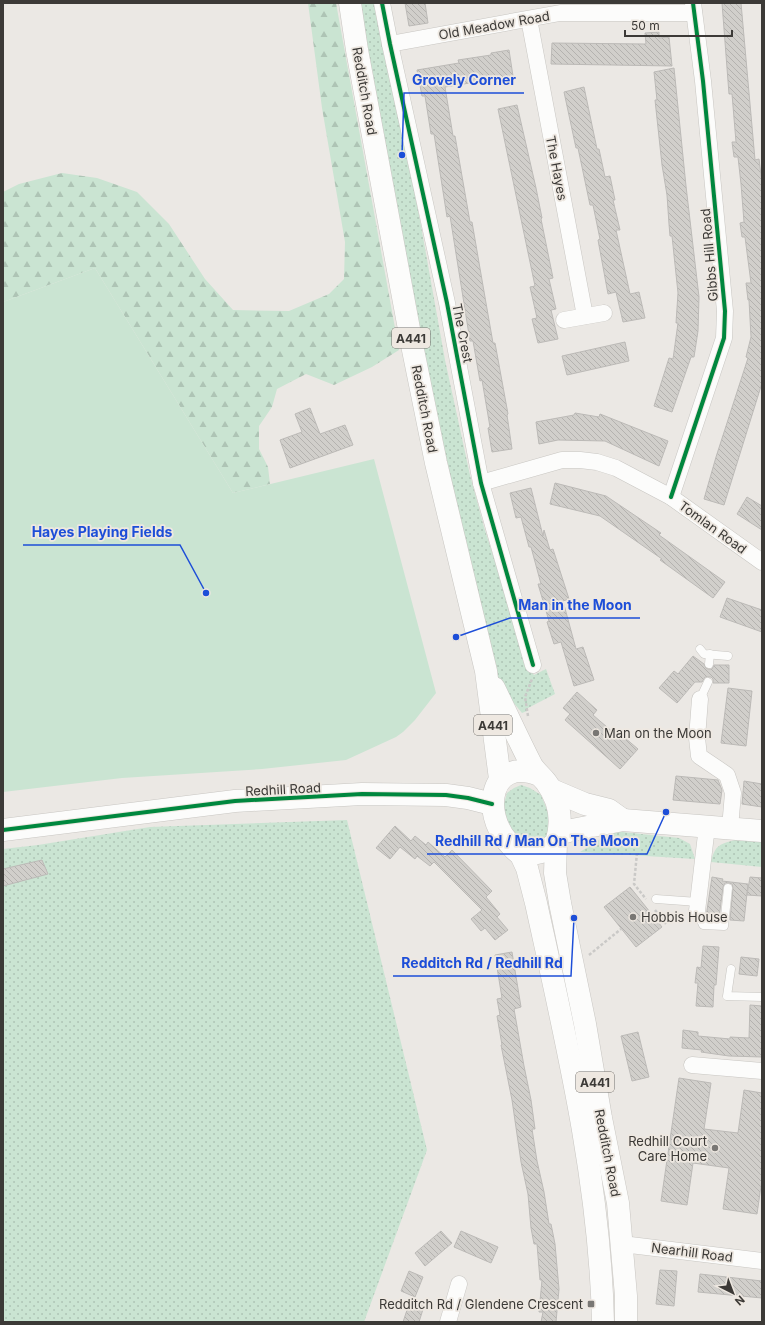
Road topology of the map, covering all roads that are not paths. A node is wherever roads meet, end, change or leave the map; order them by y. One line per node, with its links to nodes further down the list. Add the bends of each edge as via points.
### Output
1 (350, 3): 17 (main road, Redditch Road / A441, via 436,463)
2 (382, 3): 5 (street, The Crest)
3 (693, 8): 4 (street, Old Meadow Road, via 560,13); 10 (street, Gibbs Hill Road, via 704,81 725,311 724,338)
4 (529, 20): 5 (street, Old Meadow Road); 7 (street, The Hayes)
5 (390, 44): 9 (street, The Crest, via 447,303)
6 (604, 312): 7 (street)
7 (585, 316): 8 (street)
8 (564, 320)
9 (481, 483): 10 (street, Tomlan Road, via 562,460 580,460 616,468); 16 (street, The Crest)
10 (671, 497): 11 (street, Tomlan Road)
11 (762, 562)
12 (700, 649): 13 (lane, via 704,654)
13 (710, 654): 14 (lane); 15 (lane)
14 (728, 656)
15 (709, 664)
16 (533, 665)
17 (486, 671): 20 (main road, Redditch Road / A441); 21 (main road, Redditch Road / A441, via 533,768)
18 (708, 682): 19 (lane)
19 (700, 699): 25 (street, via 693,717 699,756 727,775 733,793)
20 (500, 779): 21 (main road, via 516,771 530,771); 22 (main road, A441)
21 (546, 783): 23 (main road, via 585,804 609,810); 28 (main road, A441, via 558,804)
22 (492, 804): 26 (main road, Redhill Road, via 446,795 348,795 235,802); 29 (main road, A441, via 503,837)
23 (623, 820): 24 (main road); 28 (main road, via 572,830)
24 (707, 826): 25 (main road); 32 (street)
25 (730, 828): 27 (main road)
26 (3, 830)
27 (762, 831)
28 (558, 838): 29 (main road, via 542,853); 37 (main road, Redditch Road / A441, via 555,873 618,1203)
29 (520, 853): 41 (main road, Redditch Road, via 527,868 536,904 582,1120 594,1208 603,1296)
30 (728, 888): 32 (lane, via 724,926 703,925)
31 (653, 901): 32 (lane)
32 (698, 906)
33 (731, 969): 34 (lane, via 727,996)
34 (762, 996)
35 (692, 1065): 36 (street)
36 (762, 1071)
37 (622, 1244): 38 (street, Nearhill Road); 42 (main road, Redditch Road / A441)
38 (762, 1261)
39 (459, 1284): 40 (street)
40 (448, 1322)
41 (603, 1322)
42 (626, 1322)

